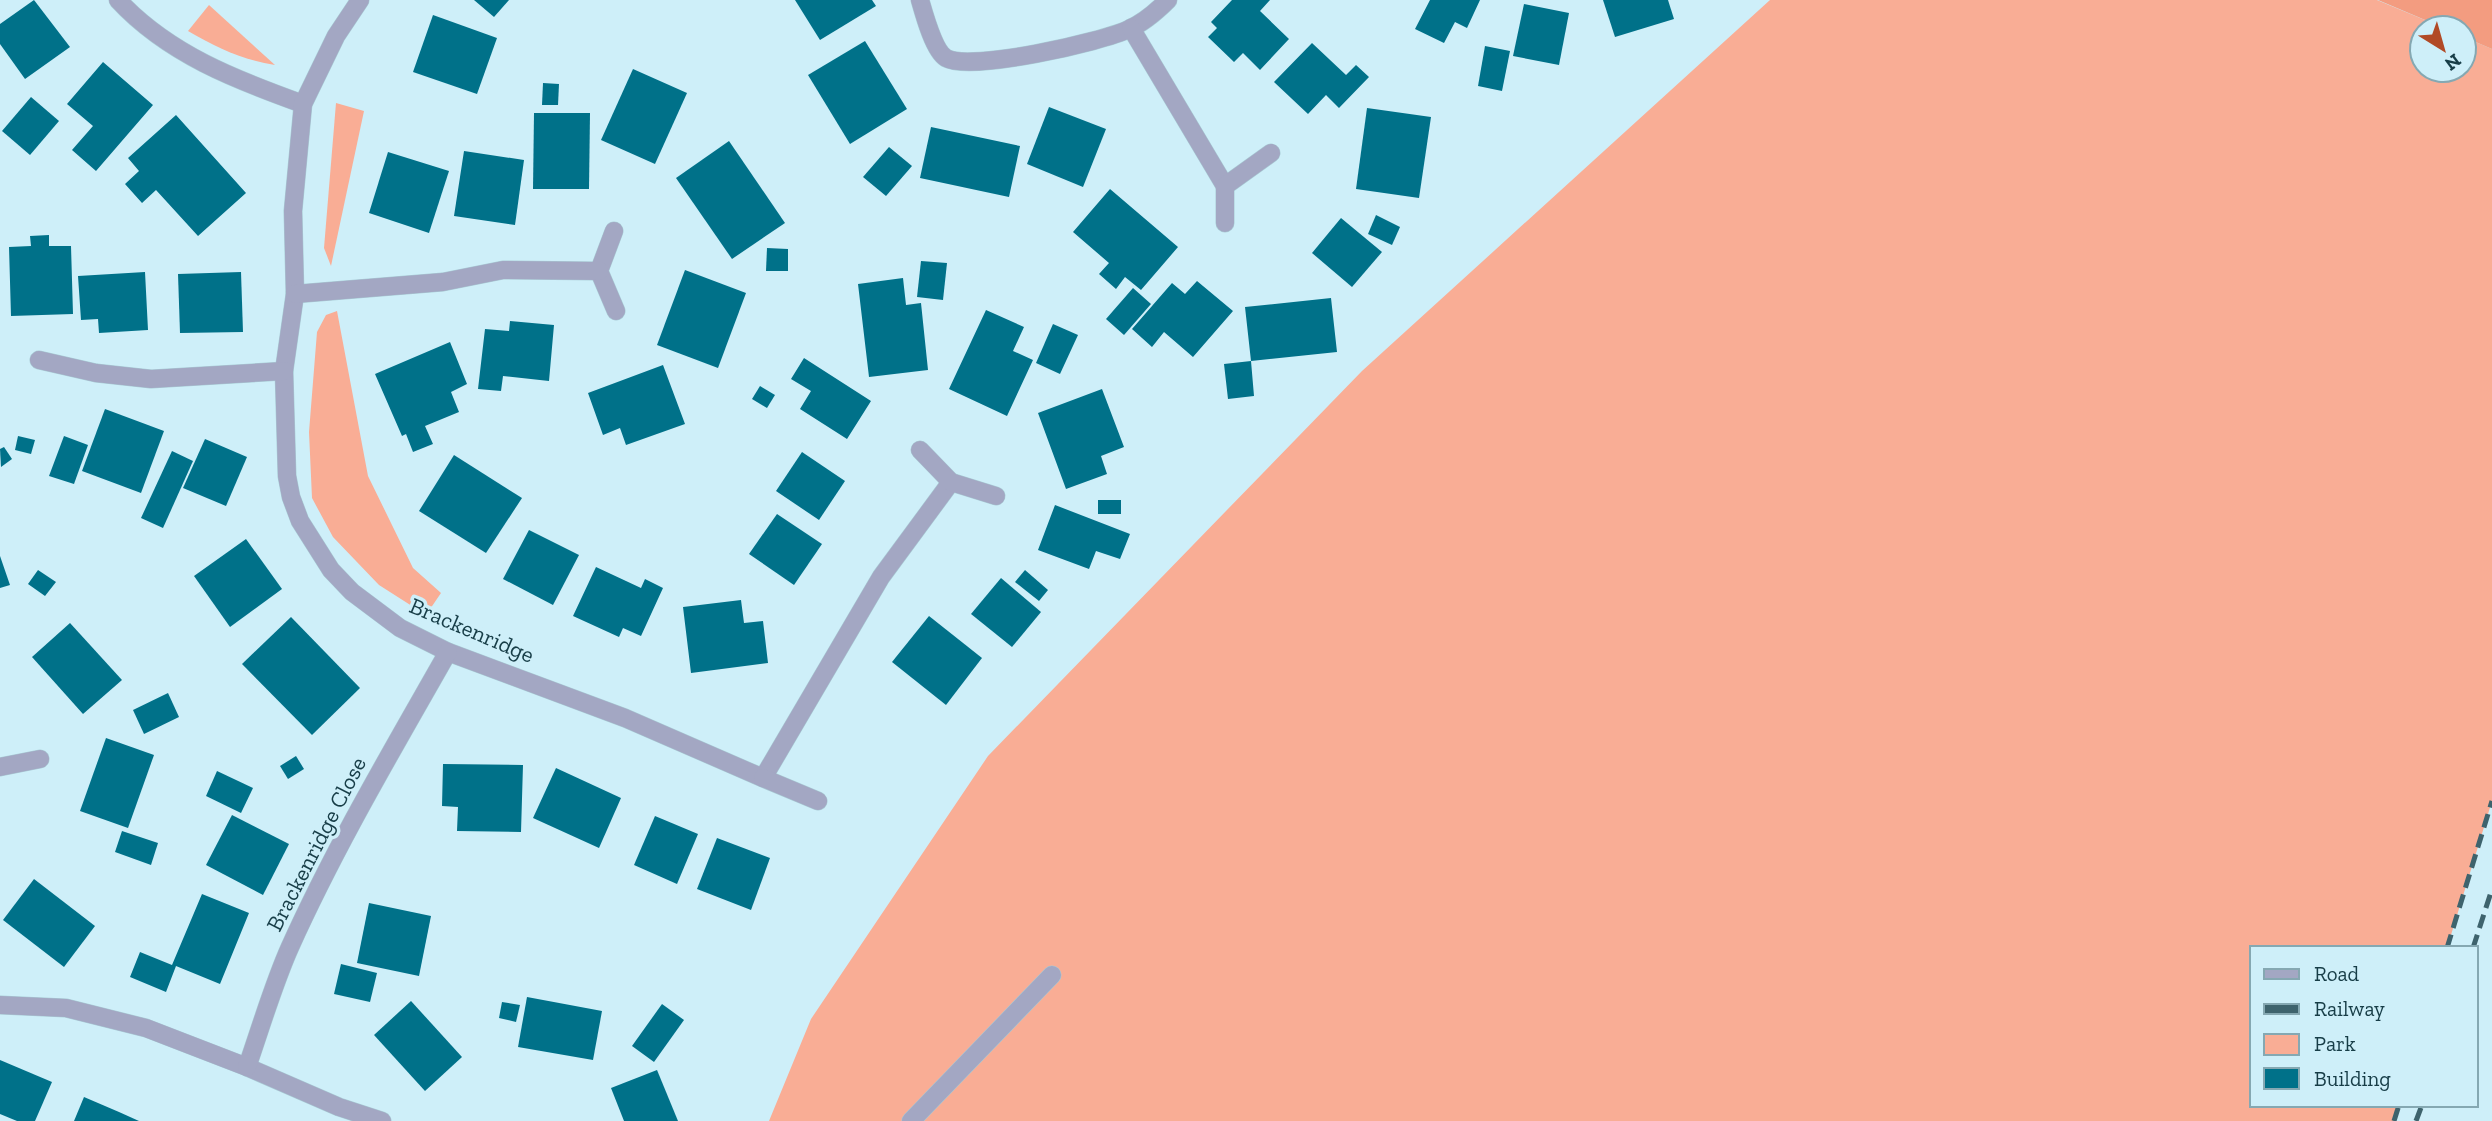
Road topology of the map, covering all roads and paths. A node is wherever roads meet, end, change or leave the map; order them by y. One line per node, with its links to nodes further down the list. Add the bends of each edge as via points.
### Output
1 (118, 0): 6 (street, via 159,37 214,70)
2 (360, 0): 6 (street, via 336,36)
3 (920, 0): 5 (street, via 937,49 947,59 967,62 1091,42)
4 (1168, 0): 5 (street)
5 (1131, 28): 8 (street)
6 (303, 104): 12 (street, Brackenridge, via 293,211)
7 (1271, 153): 8 (street)
8 (1225, 186): 9 (street)
9 (1225, 223)
10 (614, 231): 11 (street)
11 (599, 271): 12 (street, via 503,270 443,282); 13 (street)
12 (295, 294): 15 (street, Brackenridge)
13 (617, 311)
14 (39, 360): 15 (street, via 151,379)
15 (284, 371): 19 (street, Brackenridge, via 287,475 291,497 311,542 331,570 373,610)
16 (920, 450): 17 (street)
17 (951, 482): 18 (street); 22 (street, via 881,577)
18 (996, 496)
19 (448, 652): 22 (street, Brackenridge, via 625,718); 26 (street, Brackenridge Close, via 327,868 289,949)
20 (40, 759): 21 (street)
21 (0, 767)
22 (763, 778): 23 (street, Brackenridge)
23 (818, 801)
24 (1052, 975): 28 (street)
25 (0, 1005): 26 (street, via 66,1008 119,1021)
26 (247, 1067): 27 (street)
27 (382, 1121)
28 (911, 1121)

